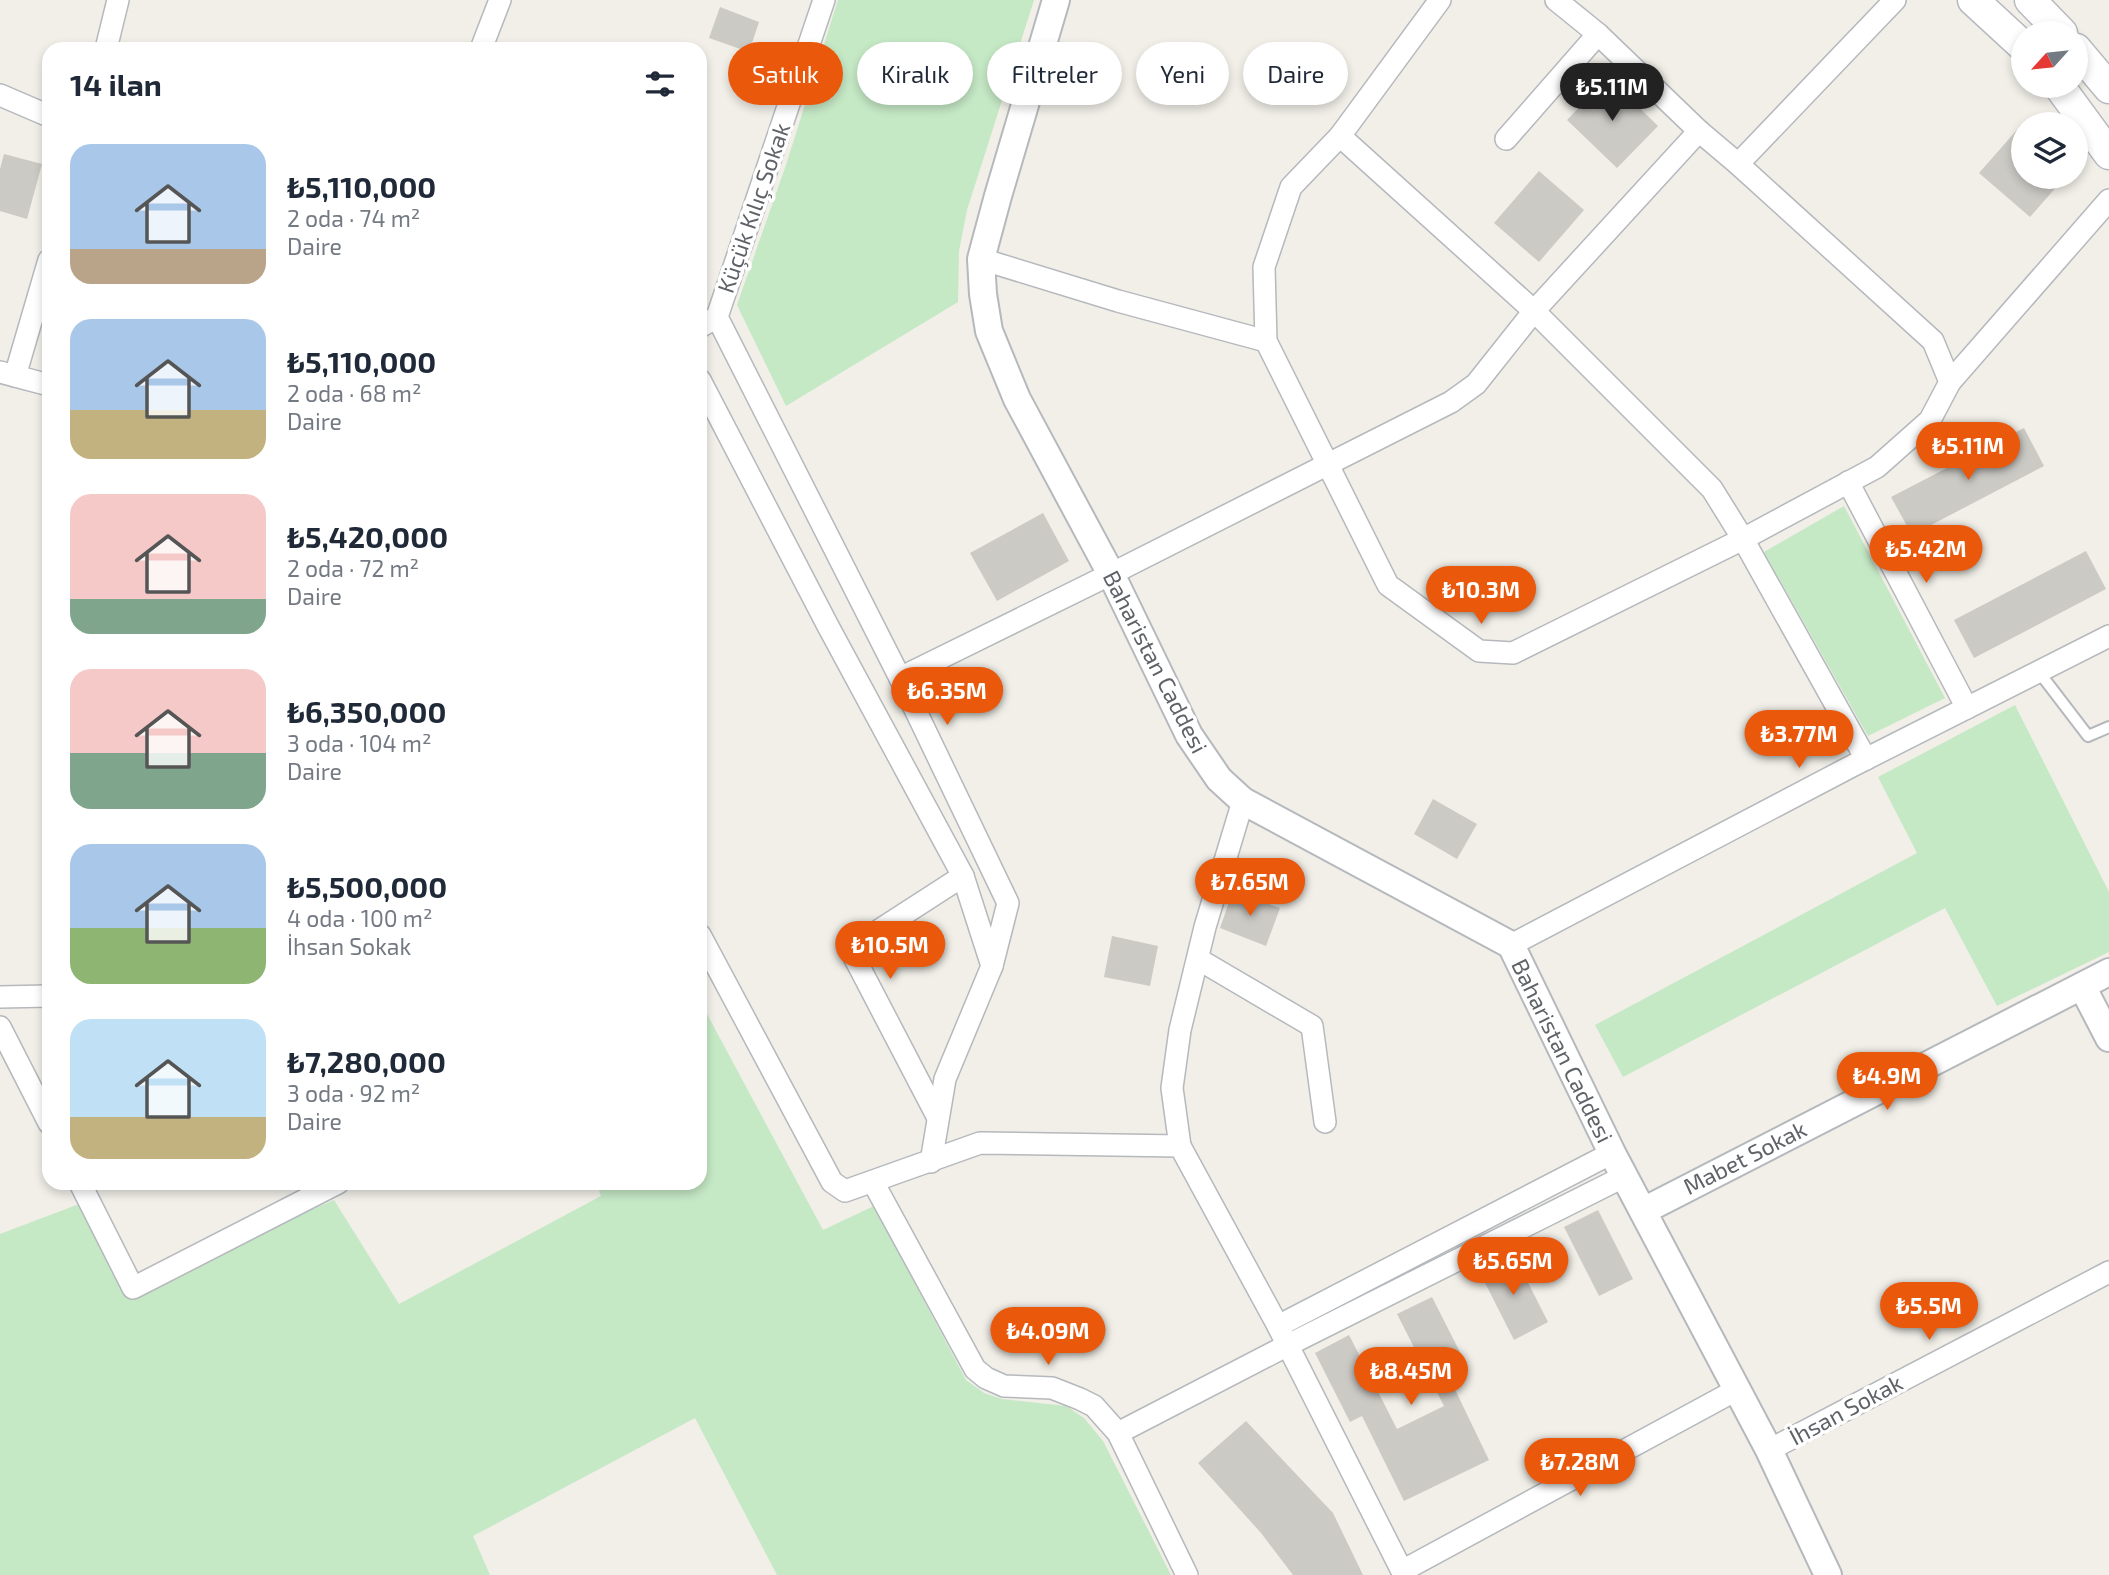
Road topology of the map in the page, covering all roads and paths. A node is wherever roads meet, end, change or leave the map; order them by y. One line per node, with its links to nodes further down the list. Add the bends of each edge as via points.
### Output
1 (118, 0): 13 (street)
2 (500, 0): 14 (street)
3 (824, 0): 29 (street, Küçük Kılıç Sokak)
4 (1056, 0): 26 (street, Baharistan Caddesi)
5 (1440, 0): 21 (street)
6 (1556, 0): 11 (street)
7 (1895, 0): 24 (street)
8 (1973, 0): 12 (main road)
9 (2030, 0): 10 (main road)
10 (2050, 21)
11 (1598, 34): 20 (street); 22 (street)
12 (2011, 35)
13 (108, 42)
14 (484, 42)
15 (2088, 64): 16 (main road)
16 (2109, 89)
17 (0, 96): 19 (street)
18 (2068, 98): 23 (main road)
19 (42, 113)
20 (1699, 131): 24 (street); 28 (street)
21 (1340, 136): 28 (street); 30 (street, via 1291,187 1264,267)
22 (1506, 139)
23 (2109, 154)
24 (1738, 164): 32 (street, via 1933,341)
25 (2109, 200): 32 (street)
26 (981, 259): 30 (street); 38 (street, Baharistan Caddesi, via 989,331 1000,362)
27 (42, 280): 31 (street)
28 (1534, 311): 35 (street, via 1476,384 1451,402); 37 (street, via 1712,489)
29 (709, 322): 41 (street)
30 (1266, 341): 35 (street)
31 (7, 374): 33 (street)
32 (1950, 382): 36 (street, via 1930,420 1877,467)
33 (42, 383)
34 (707, 393): 46 (street)
35 (1329, 464): 37 (street, via 1388,585 1479,651 1513,653); 38 (street)
36 (1848, 482): 37 (street); 42 (street)
37 (1743, 538): 44 (street)
38 (1111, 574): 41 (street); 45 (street, Baharistan Caddesi, via 1189,735 1219,779)
39 (2109, 636): 40 (street)
40 (2039, 671): 42 (street); 43 (lane, via 2088,736)
41 (900, 678): 50 (street, via 1009,902)
42 (1967, 708): 44 (street)
43 (2109, 727)
44 (1866, 759): 47 (street)
45 (1242, 801): 47 (street, Baharistan Caddesi); 49 (street)
46 (963, 876): 50 (street); 58 (street, via 867,938 852,953)
47 (1511, 945): 61 (street, Baharistan Caddesi)
48 (707, 948): 64 (street, via 832,1182 845,1191)
49 (1198, 959): 59 (street, via 1312,1026); 60 (street, via 1180,1030 1172,1088)
50 (992, 966): 58 (street, via 945,1079)
51 (2109, 972): 52 (street, Mabet Sokak)
52 (2082, 986): 56 (street); 67 (street, Mabet Sokak)
53 (42, 996): 54 (street)
54 (0, 997)
55 (0, 1027): 57 (street)
56 (2109, 1038)
57 (42, 1109)
58 (938, 1118): 62 (street)
59 (1325, 1122)
60 (1180, 1146): 62 (street, via 980,1143); 69 (street)
61 (1612, 1153): 63 (street, Baharistan Caddesi); 69 (street)
62 (930, 1162): 64 (street)
63 (1625, 1176): 67 (street, Baharistan Caddesi); 69 (street)
64 (873, 1182): 71 (street, via 975,1369 1004,1386 1052,1388 1080,1399 1094,1406)
65 (84, 1190): 66 (street, via 133,1288)
66 (324, 1190)
67 (1643, 1211): 70 (street, Baharistan Caddesi)
68 (2109, 1272): 72 (street, İhsan Sokak)
69 (1283, 1336): 71 (street); 73 (street)
70 (1738, 1389): 72 (street, Baharistan Caddesi); 73 (street)
71 (1118, 1433): 74 (street)
72 (1769, 1450): 75 (street, Baharistan Caddesi)
73 (1403, 1573)
74 (1187, 1575)
75 (1828, 1575)

